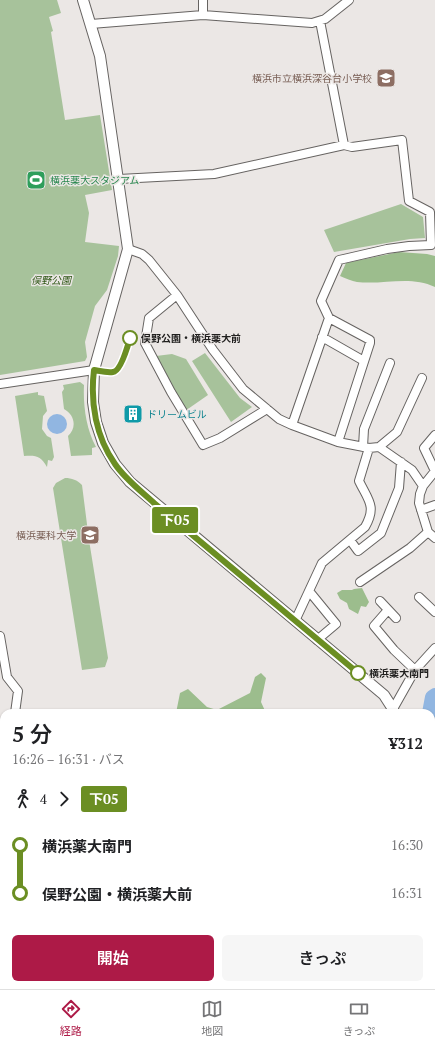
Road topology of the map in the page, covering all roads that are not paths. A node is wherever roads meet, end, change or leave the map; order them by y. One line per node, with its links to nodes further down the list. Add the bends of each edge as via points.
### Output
1 (83, 0): 6 (street)
2 (203, 0): 4 (street)
3 (349, 0): 5 (street)
4 (203, 15): 5 (street); 6 (street)
5 (320, 22): 7 (street)
6 (91, 24): 8 (street, via 100,56)
7 (344, 145): 8 (street, via 214,174); 9 (street, via 352,147 402,140 410,201)
8 (119, 179): 11 (street)
9 (432, 211): 10 (street)
10 (433, 246): 13 (street, via 387,249 339,260 321,301)
11 (128, 249): 12 (street, via 142,254 149,260); 17 (street)
12 (177, 295): 20 (street, via 213,350 243,389); 20 (street, via 148,318 146,343 171,392 203,445 220,438)
13 (329, 318): 14 (street); 15 (street, via 370,340)
14 (322, 337): 15 (street); 21 (street)
15 (364, 361): 23 (street)
16 (390, 363): 25 (street, via 364,429)
17 (94, 370): 19 (street); 40 (street, via 92,393 96,422 103,443 115,464 130,482)
18 (422, 378): 24 (street, via 397,432)
19 (0, 384)
20 (267, 409): 21 (street)
21 (292, 425): 23 (street)
22 (435, 435): 27 (street, via 424,448 435,471)
23 (338, 442): 25 (street)
24 (379, 447): 25 (street); 26 (street)
25 (366, 448): 32 (street, via 359,480 371,506 371,514 365,527)
26 (401, 462): 27 (street, via 412,470); 32 (street, via 399,488 381,534 358,551)
27 (423, 486): 29 (street, via 419,503)
28 (435, 505): 29 (street)
29 (422, 510): 30 (street)
30 (428, 532): 31 (street); 33 (street, via 410,548)
31 (435, 538)
32 (350, 540): 34 (street, via 322,563)
33 (360, 582)
34 (309, 591): 40 (street); 42 (street, via 336,624)
35 (419, 597): 38 (street)
36 (380, 602): 37 (street)
37 (388, 610): 39 (street); 44 (street, via 374,626)
38 (435, 612)
39 (396, 618)
40 (296, 621): 42 (street)
41 (0, 636): 45 (street, via 7,677 18,690)
42 (317, 640): 46 (street, via 384,695)
43 (435, 648): 44 (street)
44 (415, 670): 47 (street)
45 (16, 709)
46 (393, 709)
47 (395, 709)

